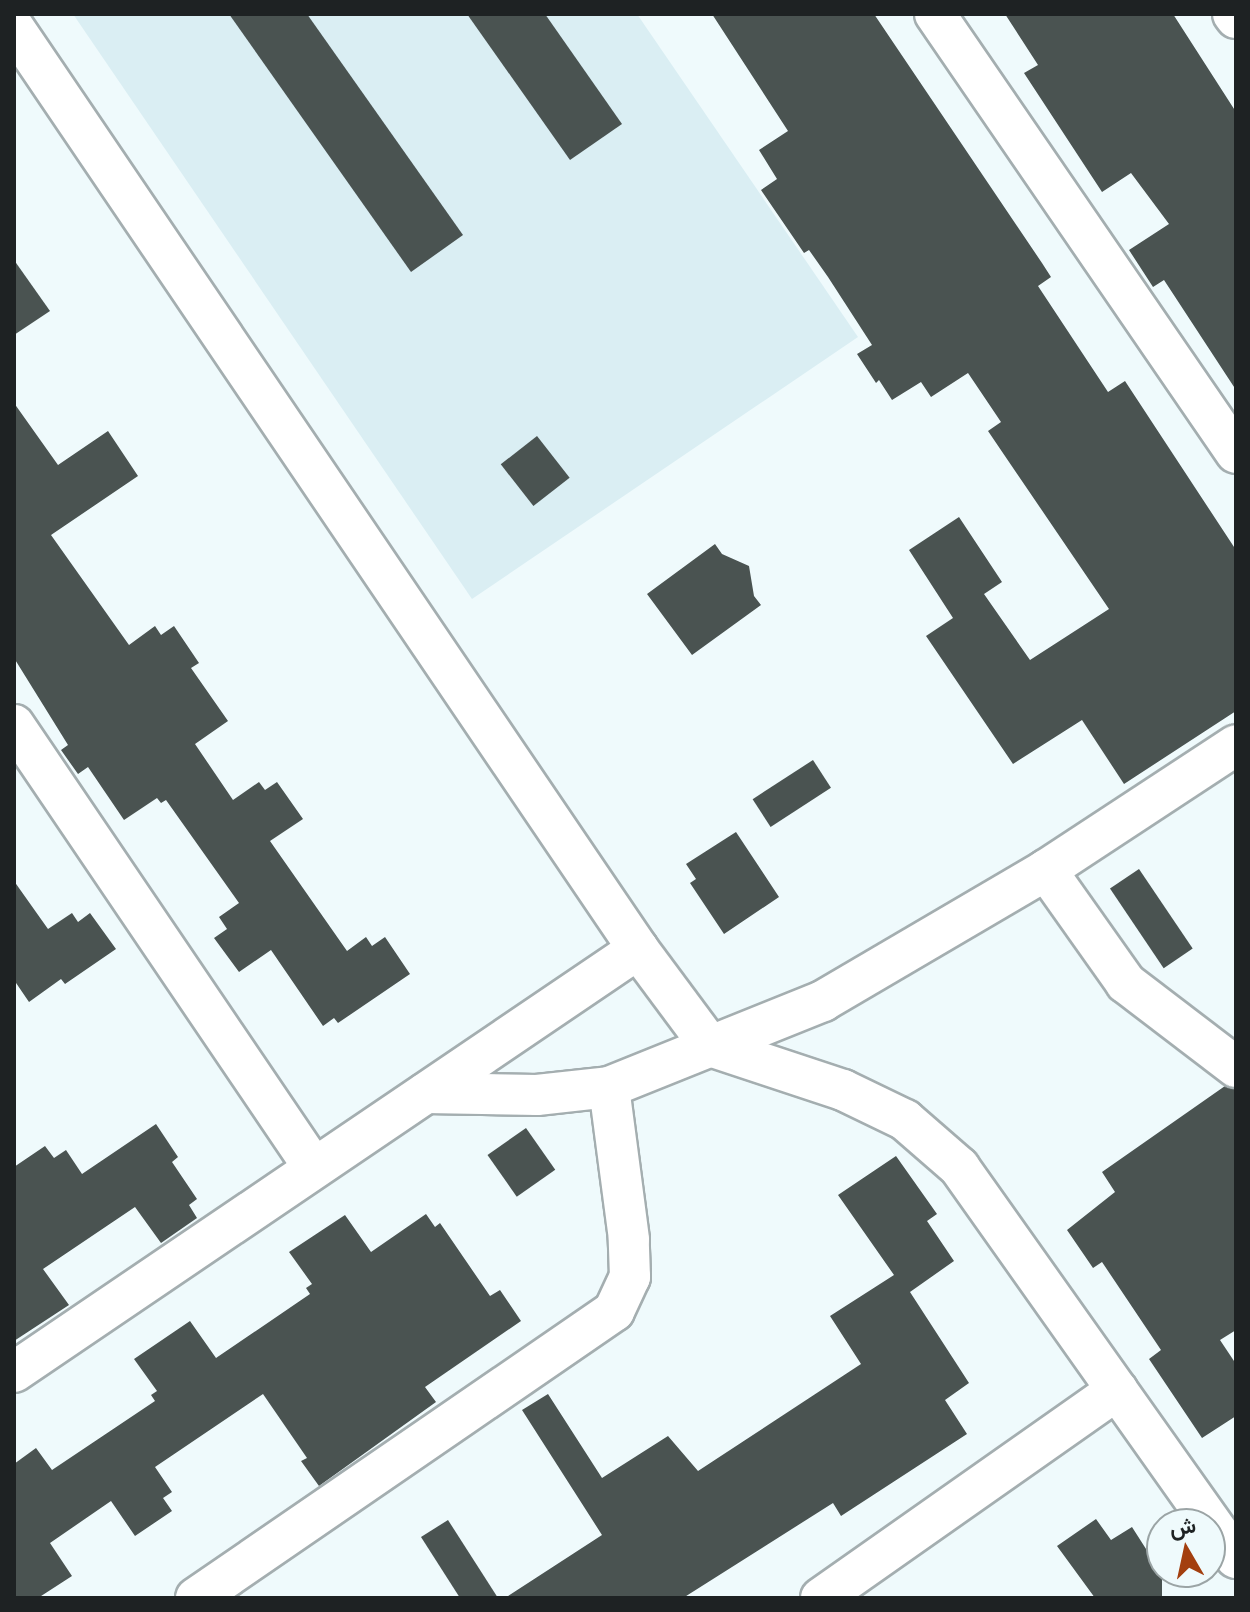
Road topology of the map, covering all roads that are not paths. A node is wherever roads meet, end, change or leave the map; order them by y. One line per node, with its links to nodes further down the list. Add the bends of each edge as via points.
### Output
1 (935, 14): 3 (street)
2 (14, 28): 7 (street)
3 (1236, 453)
4 (14, 725): 12 (street)
5 (1236, 745): 6 (street)
6 (1046, 870): 8 (street, via 823,1001); 9 (street, via 1126,983)
7 (638, 949): 8 (street); 11 (street)
8 (710, 1046): 10 (street); 14 (street, via 843,1090 905,1120 959,1167)
9 (1236, 1067)
10 (609, 1087): 11 (street, via 537,1095); 16 (street, via 630,1277 614,1311)
11 (426, 1093): 12 (street)
12 (314, 1168): 13 (street)
13 (14, 1372)
14 (1117, 1390): 15 (street); 17 (street)
15 (1236, 1558)
16 (196, 1598)
17 (821, 1598)

